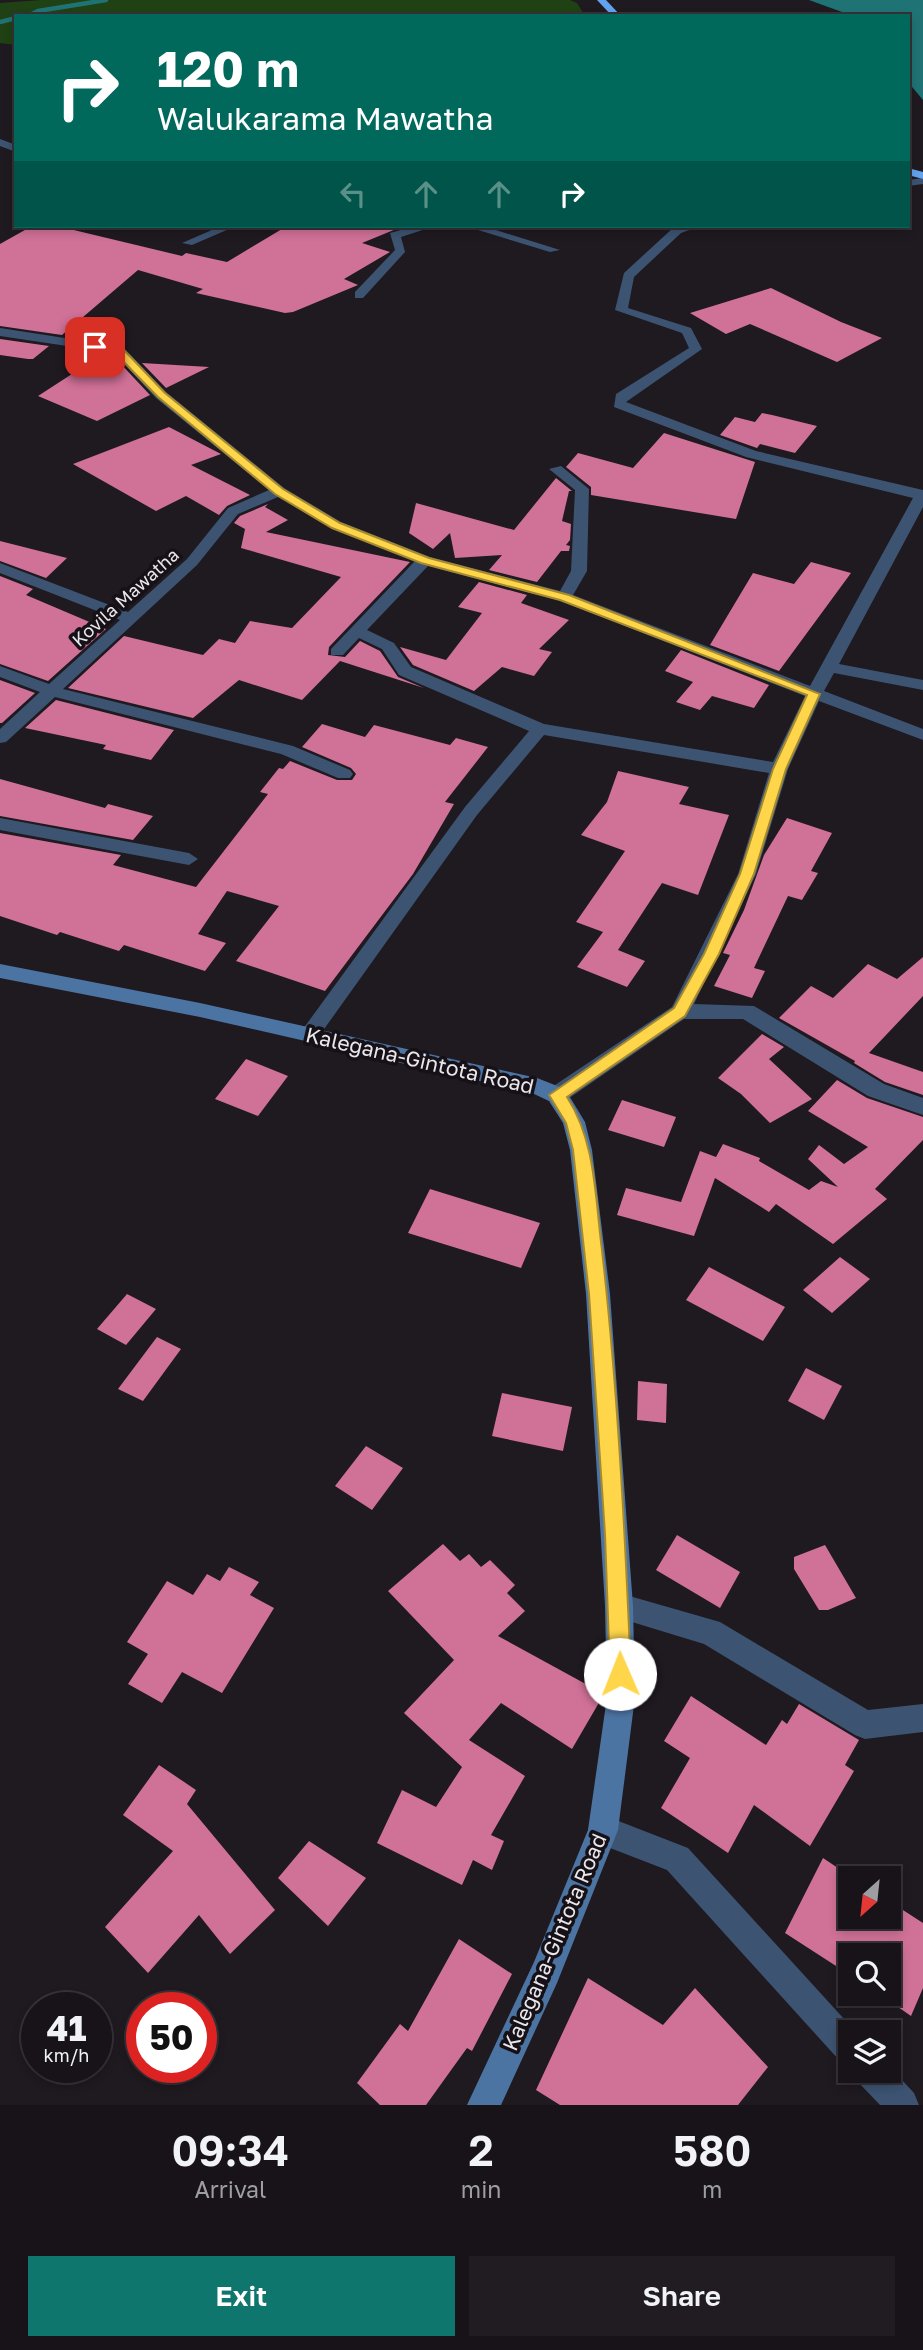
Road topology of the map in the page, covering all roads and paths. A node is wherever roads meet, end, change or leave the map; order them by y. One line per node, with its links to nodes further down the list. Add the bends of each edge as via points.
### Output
1 (601, 0): 2 (highway)
2 (615, 14)
3 (225, 228): 7 (street)
4 (421, 228): 9 (street, via 394,235 401,250)
5 (478, 228): 8 (street)
6 (679, 228): 13 (street, via 671,229 628,276 621,310 687,331 696,349 621,397 619,404 751,454)
7 (188, 243)
8 (554, 250)
9 (359, 295)
10 (0, 332): 12 (street, via 118,350 161,395)
11 (556, 469): 16 (street, via 582,489 579,571)
12 (279, 491): 14 (street, via 336,526); 17 (street, Kovila Mawatha, via 233,511 192,562)
13 (922, 495): 20 (street)
14 (425, 560): 16 (street); 18 (street)
15 (0, 568): 17 (street)
16 (565, 597): 24 (street)
17 (130, 618): 23 (street, Kovila Mawatha)
18 (357, 631): 19 (street); 25 (street, via 388,646 405,671)
19 (337, 652)
20 (828, 667): 22 (street); 24 (street)
21 (0, 671): 23 (street)
22 (923, 685)
23 (51, 691): 27 (street, Kovila Mawatha); 29 (street, via 287,750)
24 (814, 694): 26 (street); 28 (street)
25 (540, 729): 28 (street); 34 (street, via 471,811)
26 (923, 734)
27 (0, 738)
28 (779, 769): 33 (street, via 747,874)
29 (344, 774)
30 (0, 824): 31 (street)
31 (189, 859)
32 (0, 971): 34 (main road, Kalegana-Gintota Road)
33 (680, 1012): 35 (street); 36 (street, via 747,1011 876,1090)
34 (310, 1034): 35 (main road, Kalegana-Gintota Road, via 537,1086)
35 (557, 1095): 37 (main road, Kalegana-Gintota Road, via 574,1122 581,1150 598,1294)
36 (923, 1107)
37 (619, 1606): 38 (street, via 710,1632 865,1725); 39 (main road, Kalegana-Gintota Road, via 621,1697)
38 (923, 1718)
39 (603, 1830): 40 (street, via 677,1859); 42 (main road, Kalegana-Gintota Road, via 546,1972)
40 (838, 2036)
41 (882, 2083): 43 (street)
42 (484, 2105)
43 (902, 2105)

